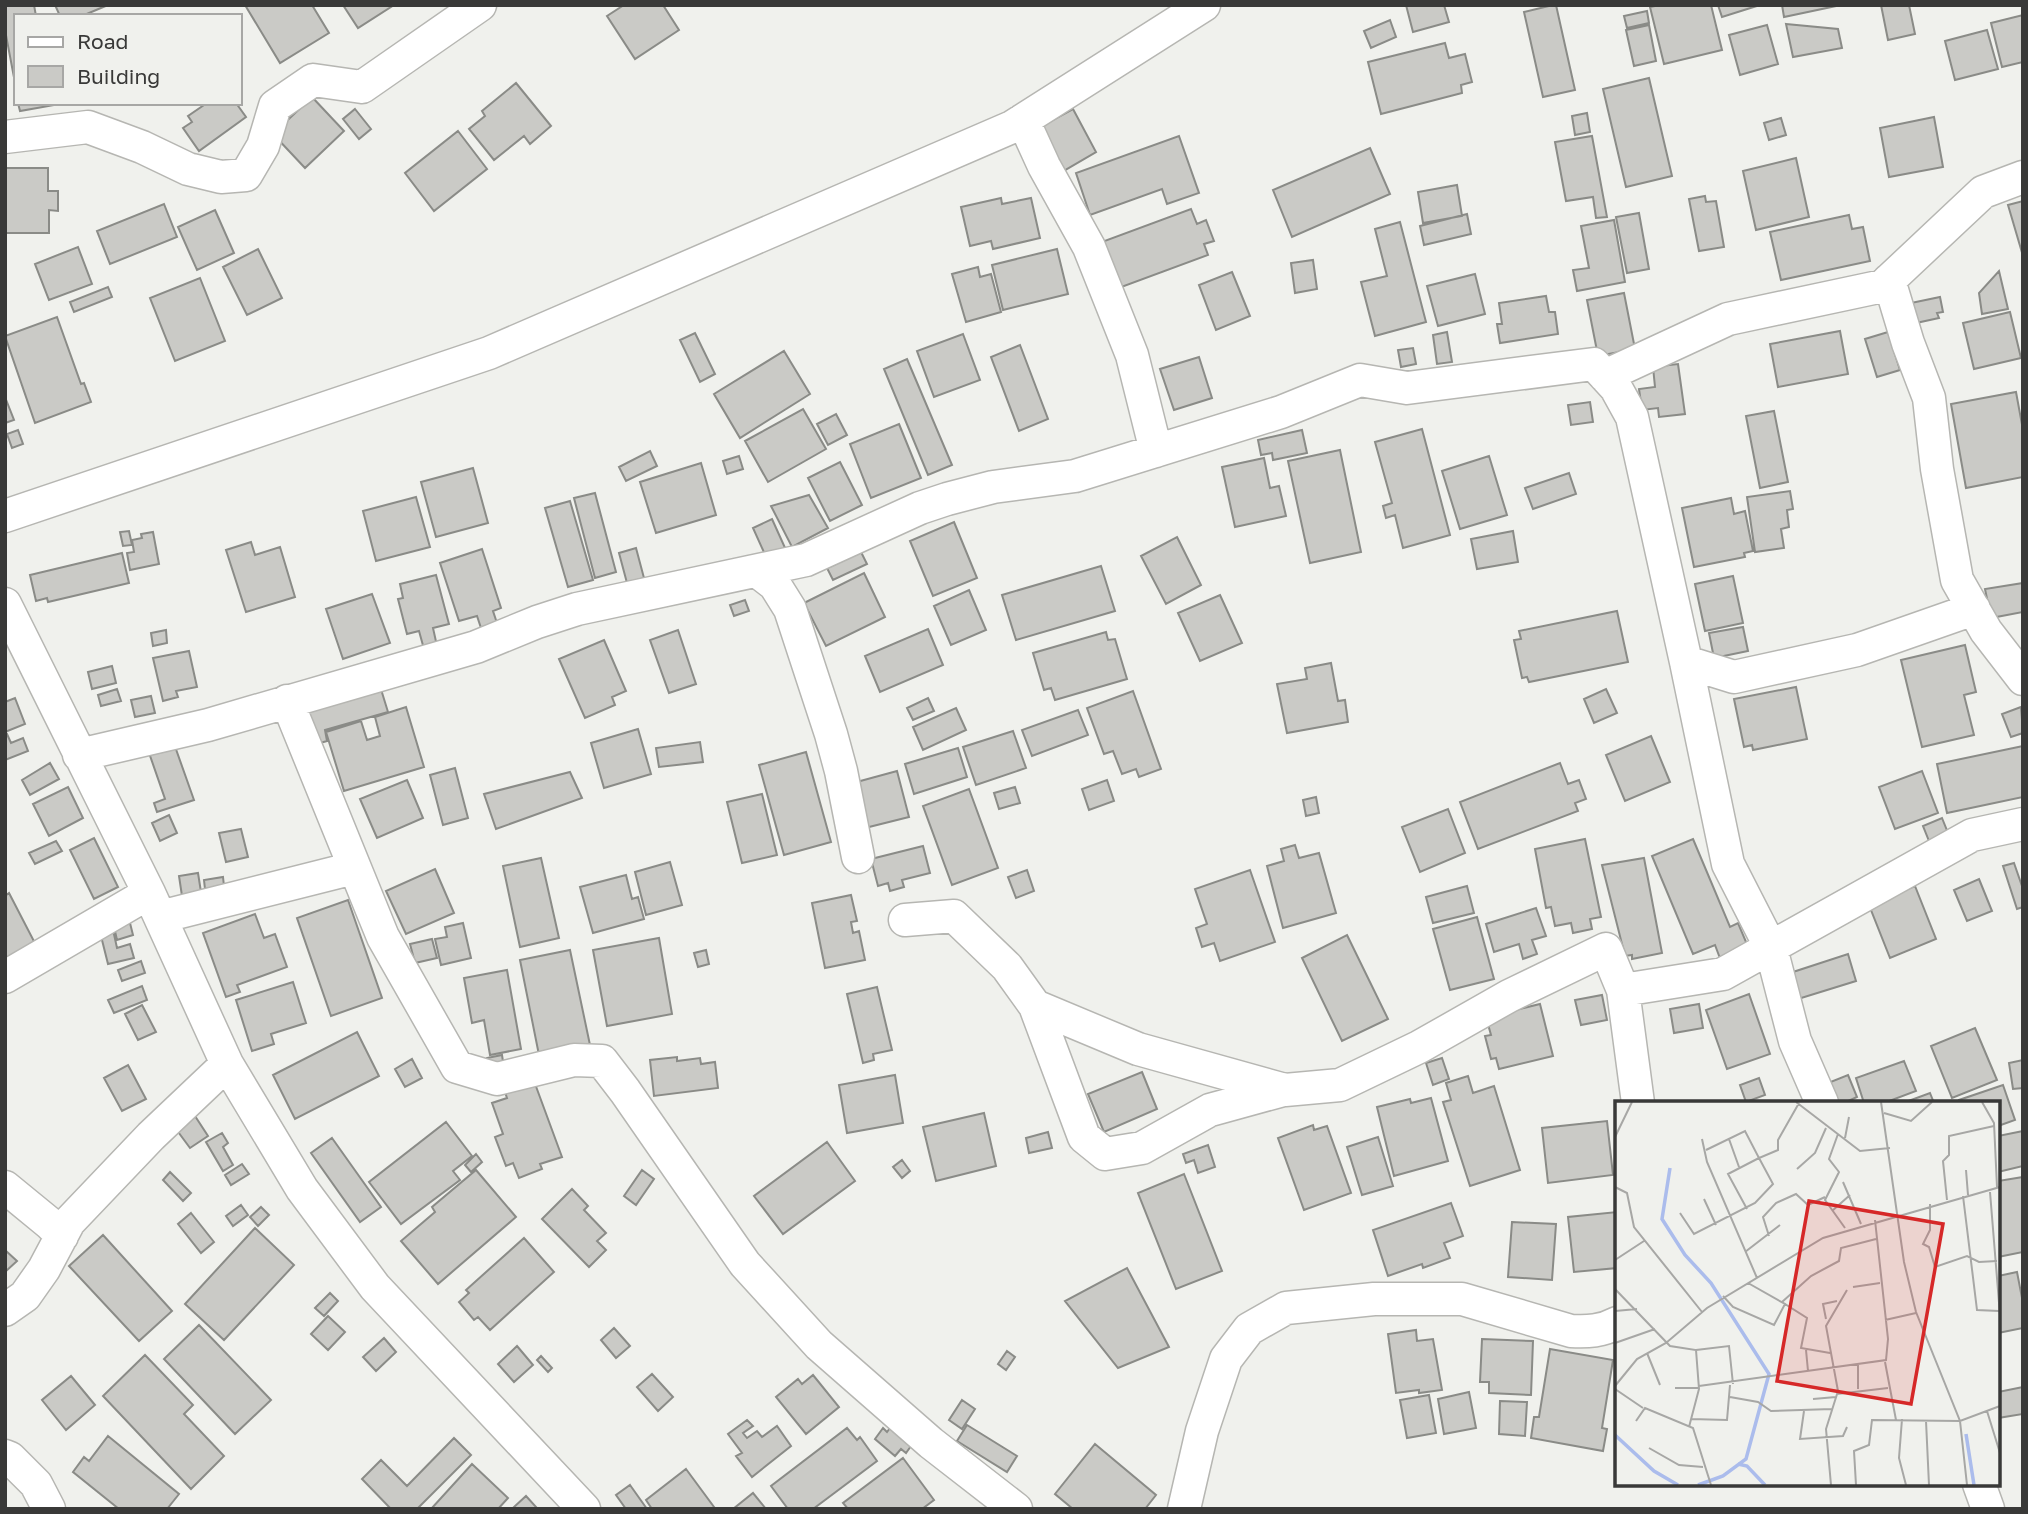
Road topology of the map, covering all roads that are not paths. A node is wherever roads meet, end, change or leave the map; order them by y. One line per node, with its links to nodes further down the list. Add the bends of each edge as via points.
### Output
1 (480, 5): 4 (street, via 362,87 313,80 275,106 263,146 246,175 221,177 188,169 88,127)
2 (1204, 5): 3 (street)
3 (1023, 120): 8 (street, via 1094,258 1132,355); 9 (street, via 489,353)
4 (5, 136)
5 (2023, 177): 6 (street, via 1983,192)
6 (1889, 281): 7 (street, via 1884,286 1728,319); 12 (street, via 1929,398 1957,580)
7 (1605, 376): 8 (street, via 1594,364 1407,388 1360,380 1281,412); 13 (street, via 1632,417)
8 (1156, 451): 10 (street, via 1075,476 993,487 947,499 806,560)
9 (5, 516)
10 (757, 571): 15 (street, via 576,609 477,647); 18 (street, via 775,585 790,609 831,734)
11 (5, 604): 16 (street)
12 (1974, 609): 13 (street, via 1857,650 1734,677); 14 (street)
13 (1686, 662): 22 (street, via 1728,864)
14 (2023, 679)
15 (287, 702): 16 (street); 19 (street)
16 (79, 755): 20 (street)
17 (2023, 824): 22 (street, via 1972,835)
18 (858, 858)
19 (354, 868): 20 (street); 38 (street, via 383,937 457,1067 497,1079 574,1060 602,1061 745,1264 819,1345)
20 (154, 905): 23 (street); 26 (street)
21 (905, 920): 25 (street, via 954,916 1007,967)
22 (1771, 948): 24 (street, via 1723,974); 29 (street, via 1795,1041)
23 (5, 978)
24 (1623, 990): 27 (street, via 1606,949 1340,1084); 28 (street)
25 (1035, 1006): 27 (street, via 1138,1049); 27 (street, via 1084,1137 1105,1154 1142,1148 1210,1110)
26 (227, 1064): 31 (street, via 151,1136 69,1222); 37 (street, via 302,1189 375,1287)
27 (1285, 1090)
28 (1638, 1101)
29 (1821, 1101)
30 (5, 1187): 31 (street)
31 (62, 1236): 32 (street, via 25,1296)
32 (5, 1310)
33 (1615, 1323): 39 (street, via 1604,1330 1571,1331 1462,1298 1374,1299 1286,1308 1249,1329 1226,1359 1202,1431)
34 (5, 1456): 36 (street, via 36,1484)
35 (1980, 1486): 40 (street)
36 (49, 1509)
37 (584, 1509)
38 (1016, 1509)
39 (1184, 1509)
40 (1988, 1509)

